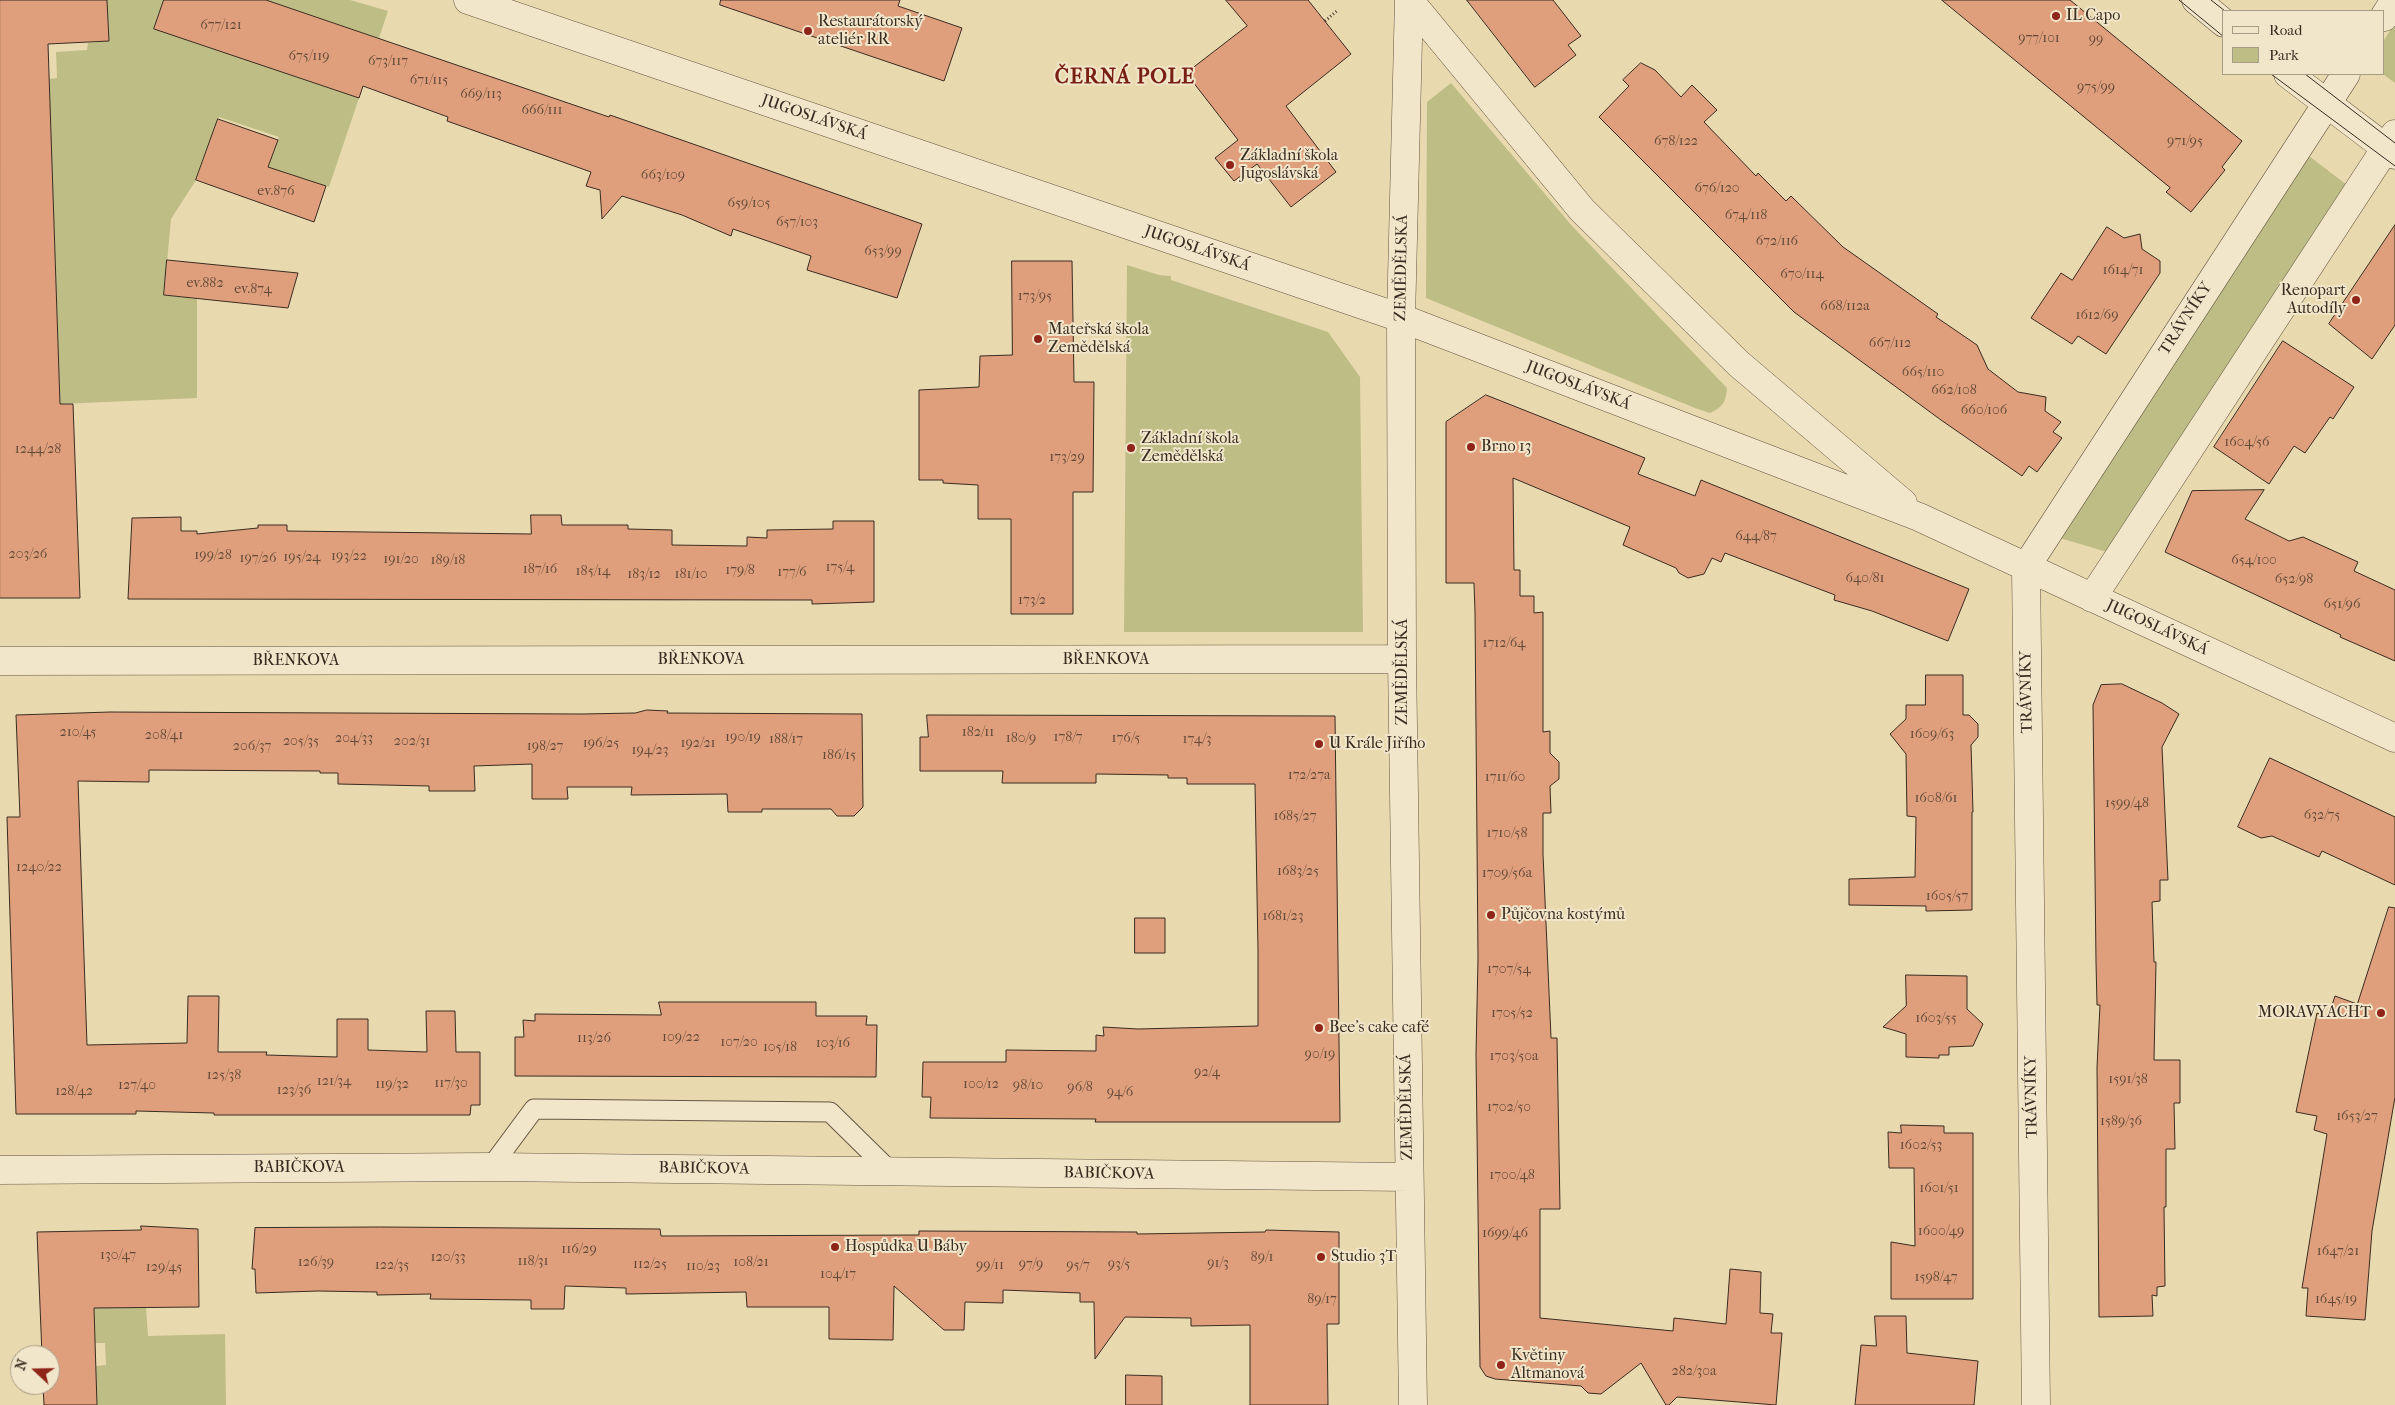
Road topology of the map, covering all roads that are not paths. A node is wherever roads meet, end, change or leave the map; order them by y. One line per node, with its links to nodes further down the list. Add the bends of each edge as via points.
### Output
1 (468, 0): 11 (street, JUGOSLÁVSKÁ)
2 (1409, 0): 11 (street, ZEMĚDĚLSKÁ); 12 (street, JUGOSLÁVSKÁ, via 1582,210 1739,364)
3 (2196, 0): 6 (street)
4 (2395, 0): 5 (street)
5 (2385, 15)
6 (2222, 21)
7 (2289, 75): 9 (street)
8 (2345, 75): 9 (street, TRÁVNÍKY)
9 (2326, 104): 10 (street); 13 (street, TRÁVNÍKY)
10 (2392, 145): 14 (street)
11 (1401, 318): 12 (street, JUGOSLÁVSKÁ); 15 (street, ZEMĚDĚLSKÁ)
12 (1920, 517): 13 (street, JUGOSLÁVSKÁ)
13 (2026, 567): 14 (street, JUGOSLÁVSKÁ); 23 (street, TRÁVNÍKY)
14 (2092, 598): 17 (street, JUGOSLÁVSKÁ)
15 (1402, 659): 16 (street, BŘENKOVA); 21 (street, ZEMĚDĚLSKÁ)
16 (0, 661)
17 (2395, 738)
18 (491, 1167): 19 (street, BABIČKOVA); 20 (street, BABIČKOVA); 20 (lane, via 534,1109 830,1112)
19 (0, 1170)
20 (891, 1172): 21 (street, BABIČKOVA)
21 (1408, 1177): 22 (street, ZEMĚDĚLSKÁ)
22 (1412, 1405)
23 (2036, 1405)

